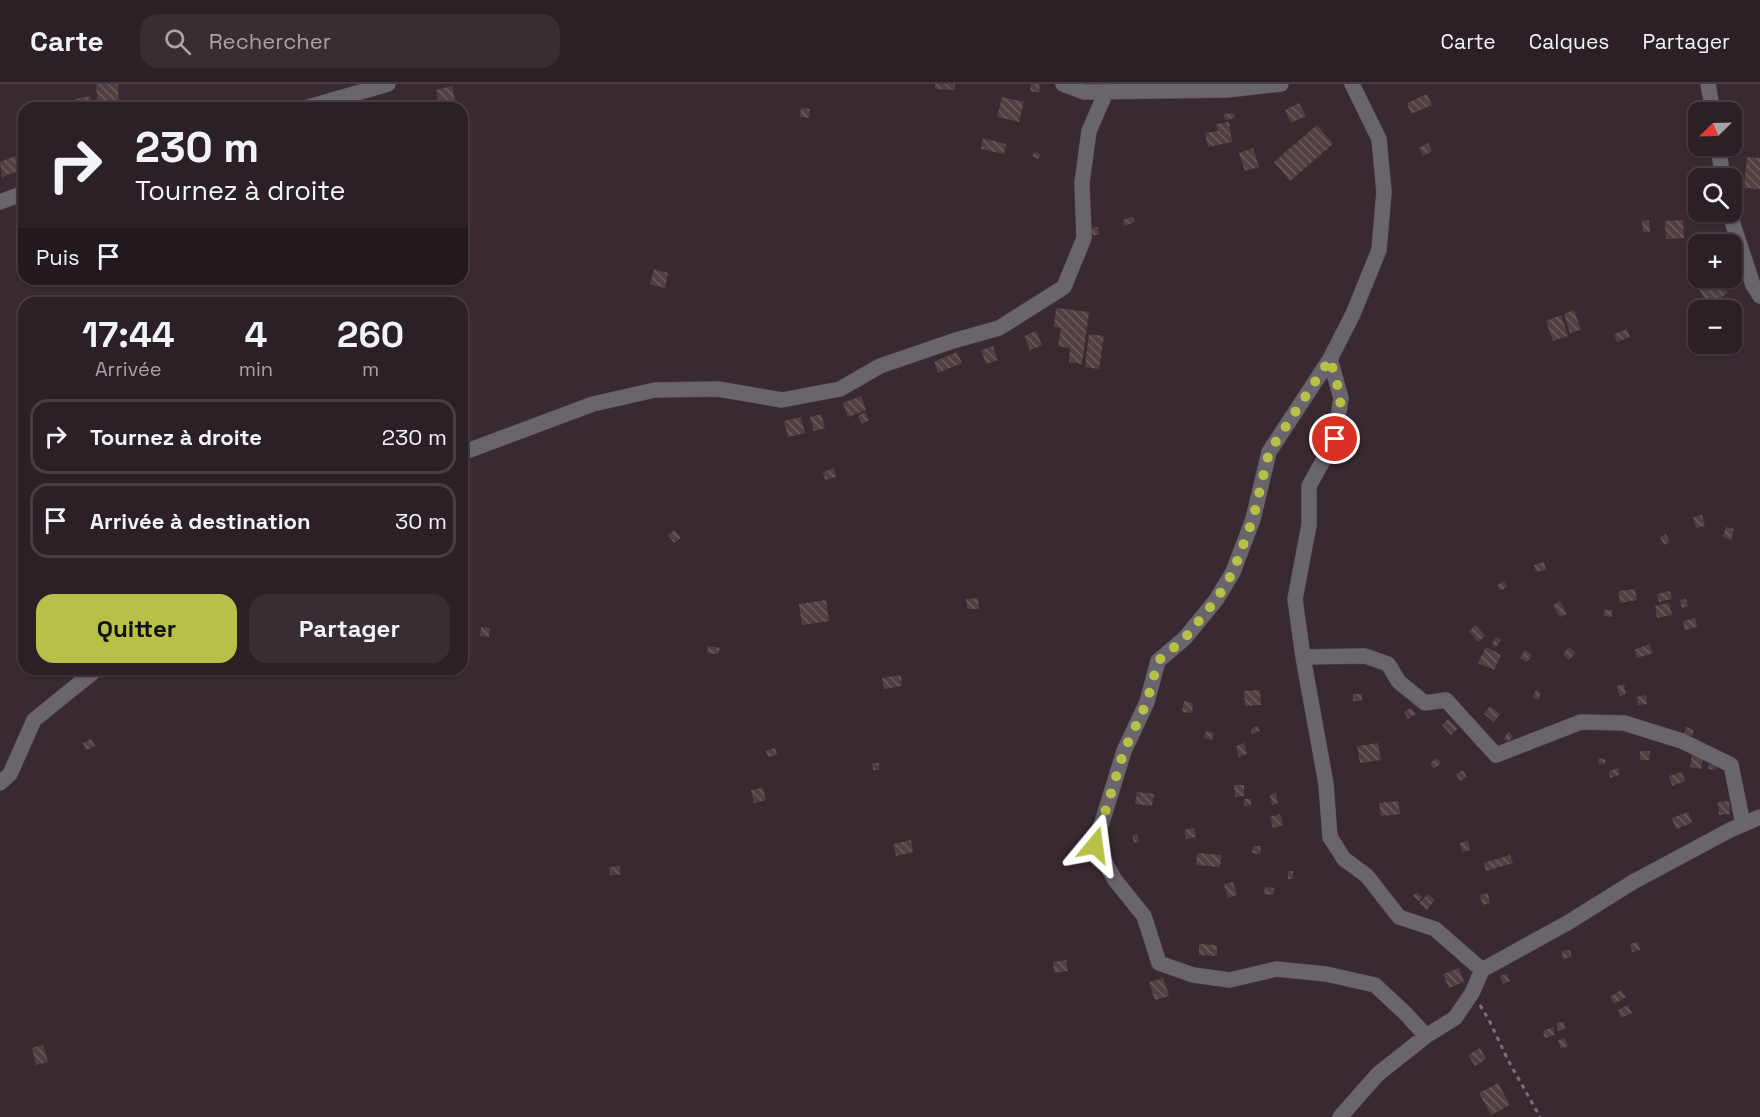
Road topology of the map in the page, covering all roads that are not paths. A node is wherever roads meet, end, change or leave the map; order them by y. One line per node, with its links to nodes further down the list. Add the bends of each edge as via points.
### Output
1 (388, 84): 7 (street)
2 (1063, 84): 6 (street, via 1084,92)
3 (1281, 84): 6 (street, via 1227,90)
4 (1352, 84): 13 (street, via 1379,139 1384,192 1379,250)
5 (1708, 84): 8 (street)
6 (1106, 92): 14 (street, via 1089,131 1082,183 1084,238 1064,287 999,328 880,366 840,389 782,400 718,390 655,390 593,404)
7 (326, 102)
8 (1711, 102)
9 (18, 195): 10 (street)
10 (0, 202)
11 (1732, 222): 12 (street)
12 (1760, 296)
13 (1330, 359): 15 (street, via 1341,398 1335,439 1309,486 1309,525 1295,599); 21 (street, via 1269,452 1253,519 1233,572 1185,638 1158,661 1147,702 1124,751 1095,845 1115,880 1144,916 1159,963 1193,975 1230,980 1276,969 1326,974 1375,985)
14 (468, 451)
15 (1303, 657): 19 (street, via 1365,656 1388,664 1399,682 1425,703 1446,700 1496,755 1581,722 1624,723 1682,741 1731,765); 20 (street, via 1326,784 1330,837 1344,859 1367,876 1399,917 1435,929)
16 (90, 675): 17 (street, via 34,720 9,774)
17 (0, 783)
18 (1760, 817): 19 (street)
19 (1743, 824): 20 (street, via 1633,882)
20 (1482, 970): 21 (street, via 1455,1018)
21 (1426, 1036): 22 (street, via 1378,1074)
22 (1340, 1117)

